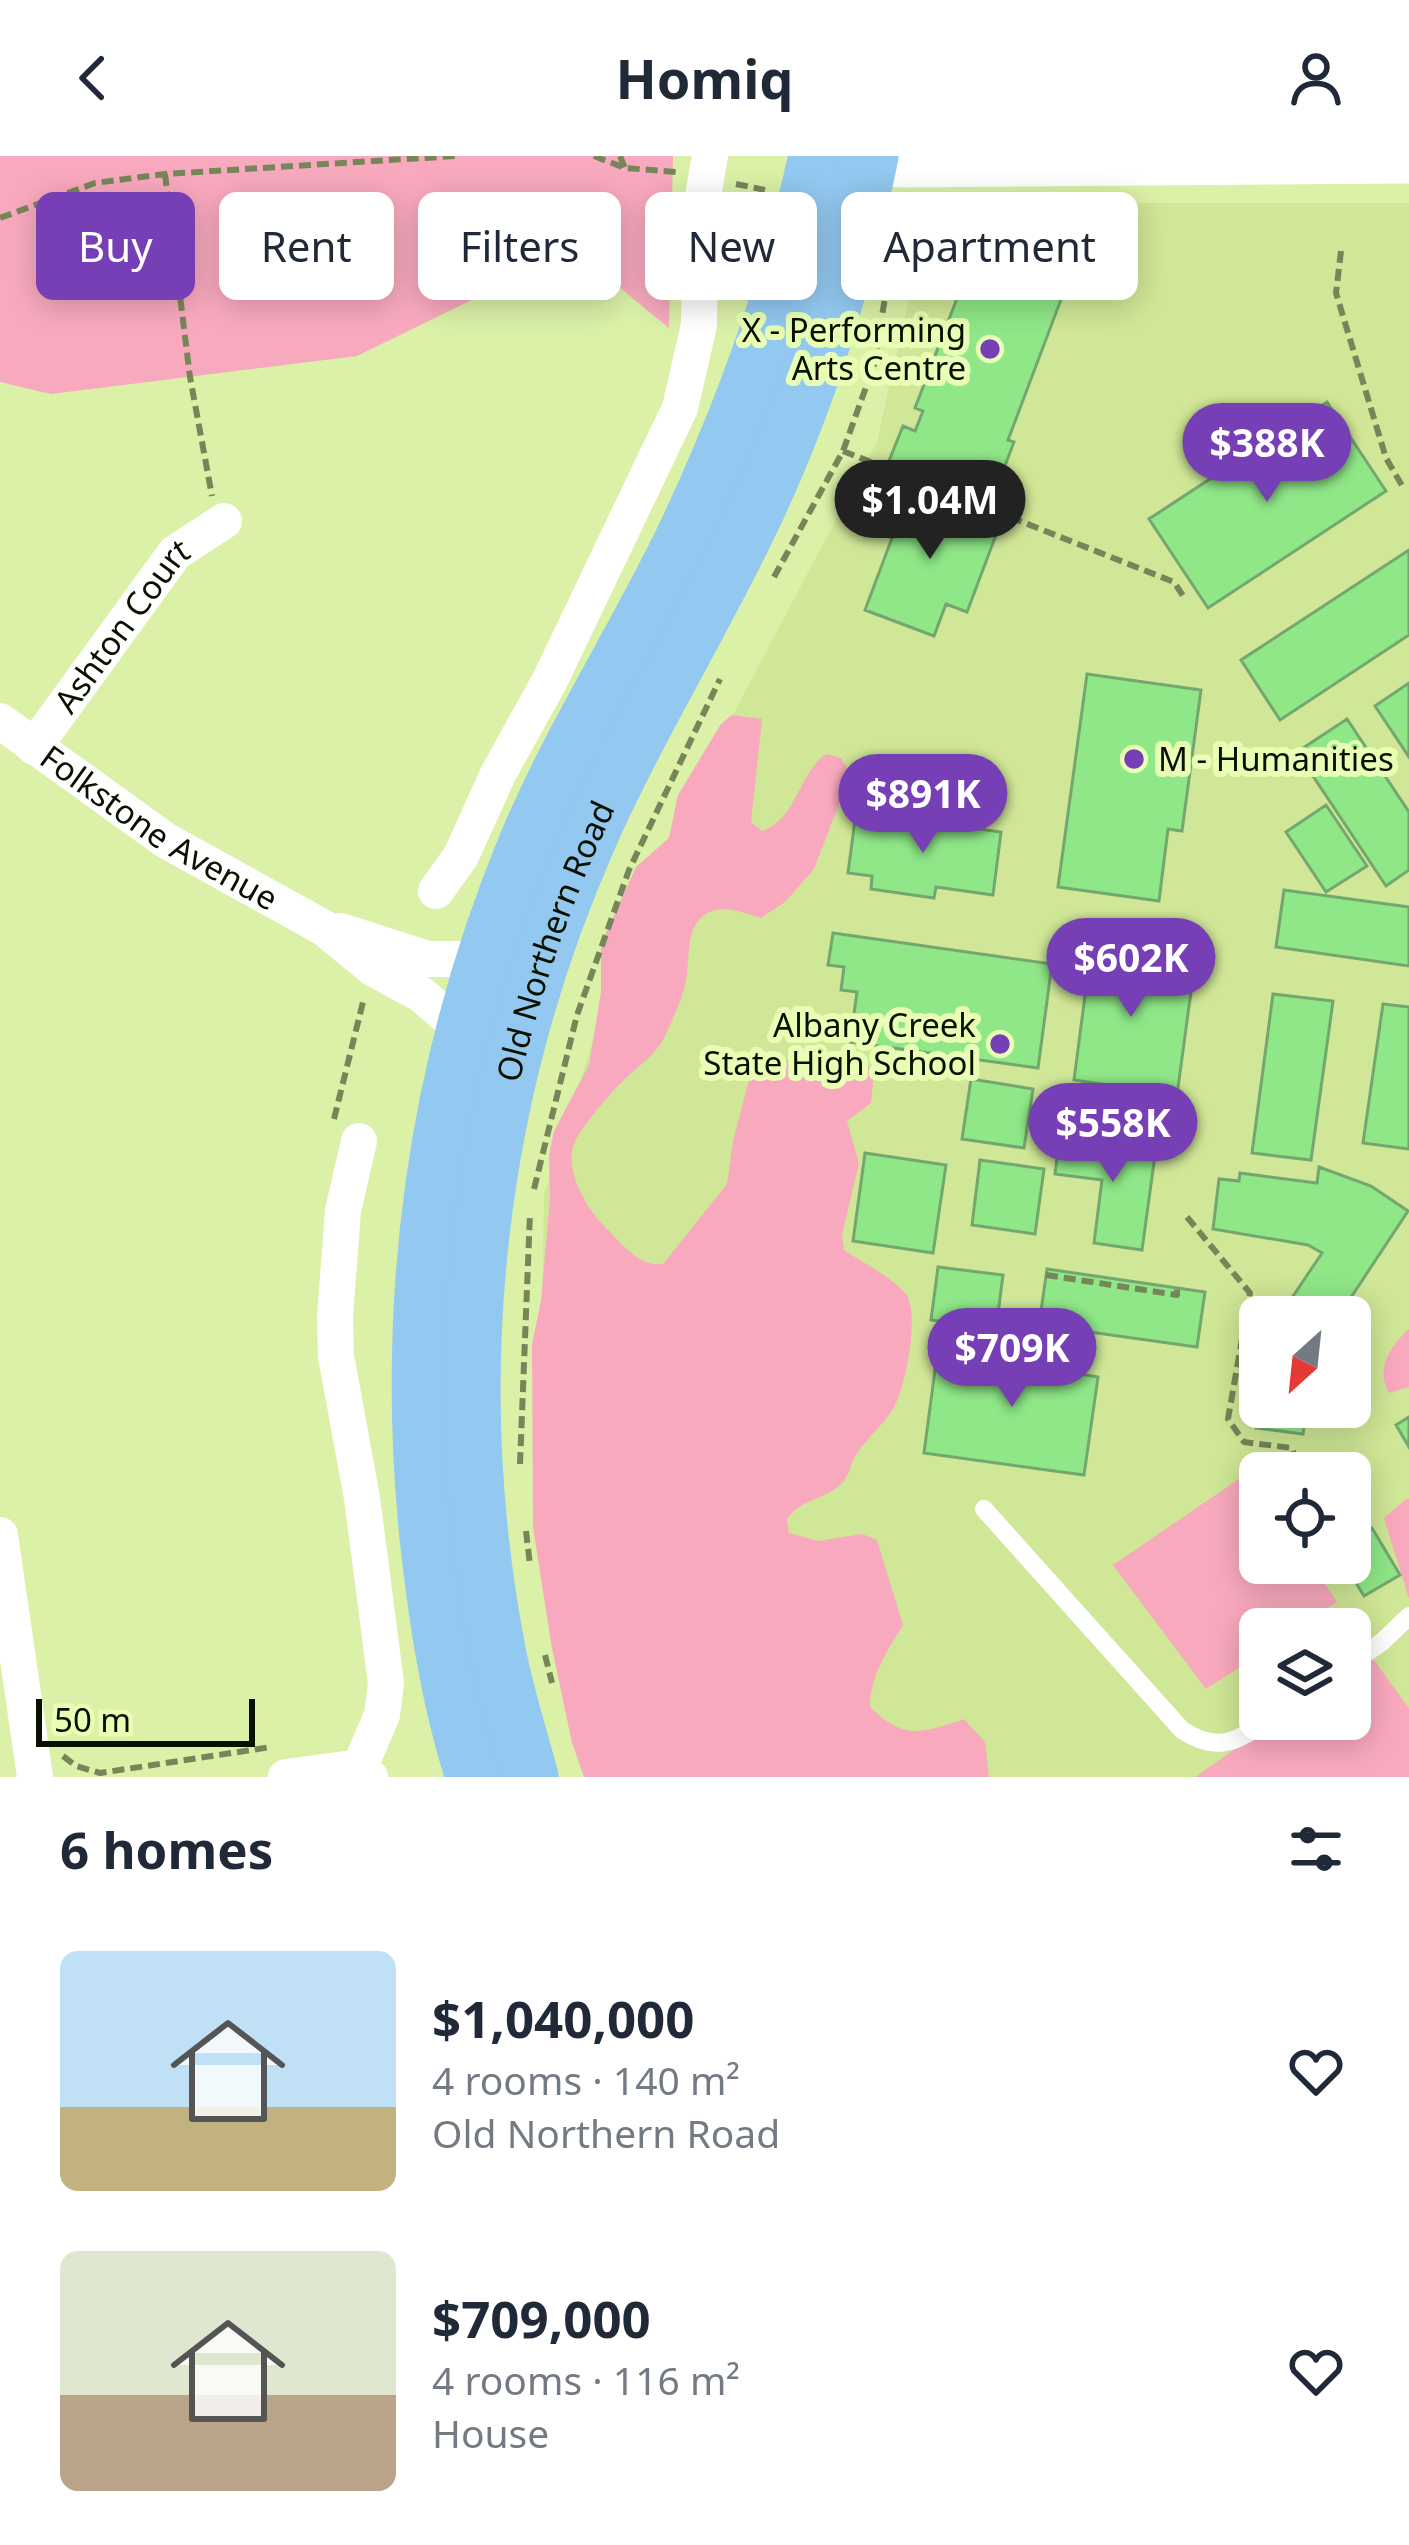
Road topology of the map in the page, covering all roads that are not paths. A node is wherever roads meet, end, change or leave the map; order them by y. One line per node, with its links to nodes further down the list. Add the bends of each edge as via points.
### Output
1 (834, 159): 2 (street); 10 (highway, Old Northern Road, via 744,403 682,542 549,794); 22 (highway, Old Northern Road, via 824,334 750,523 588,838 502,1094 476,1264 472,1431 486,1588)
2 (1177, 159): 3 (street)
3 (1409, 160)
4 (706, 170): 8 (street, via 699,326 680,408 550,680)
5 (224, 520): 7 (street, Ashton Court, via 175,553)
6 (0, 721): 7 (street, Folkstone Avenue)
7 (34, 747): 9 (street, Folkstone Avenue, via 165,840)
8 (436, 891)
9 (324, 928): 10 (street, Folkstone Avenue, via 428,959); 11 (street, Folkstone Avenue)
10 (485, 959): 11 (highway, Old Northern Road)
11 (465, 1032): 21 (highway, Old Northern Road, via 432,1188 418,1382 434,1591)
12 (359, 1141): 19 (street, via 334,1317 386,1684)
13 (983, 1509): 17 (lane, via 1182,1730 1200,1741)
14 (0, 1535): 20 (street)
15 (1409, 1616): 16 (lane)
16 (1371, 1647)
17 (1239, 1737)
18 (284, 1761): 19 (street)
19 (364, 1774)
20 (34, 1777)
21 (474, 1777)
22 (530, 1777)

